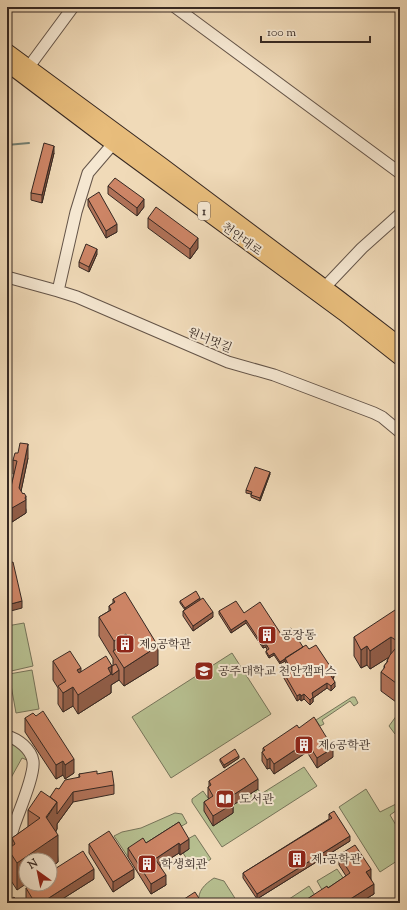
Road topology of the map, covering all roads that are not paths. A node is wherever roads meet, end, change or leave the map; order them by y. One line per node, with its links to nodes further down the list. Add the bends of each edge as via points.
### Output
1 (73, 7): 5 (street)
2 (175, 7): 7 (street)
3 (7, 51): 5 (main road, 천안대로 / 1)
4 (7, 64): 5 (main road, 천안대로 / 1)
5 (26, 71): 6 (main road, 천안대로 / 1)
6 (117, 140): 10 (main road, 천안대로 / 1); 11 (street, via 88,173); 13 (main road, 천안대로 / 1)
7 (400, 173)
8 (400, 214): 10 (street, via 362,248)
9 (7, 277): 11 (street, 원너멋길)
10 (325, 287): 12 (main road, 천안대로 / 1)
11 (58, 291): 14 (street, 원너멋길, via 228,362 287,380 374,413)
12 (400, 346)
13 (400, 358)
14 (400, 432)
15 (7, 736): 16 (street, via 21,742 33,761 30,780)
16 (7, 853)

